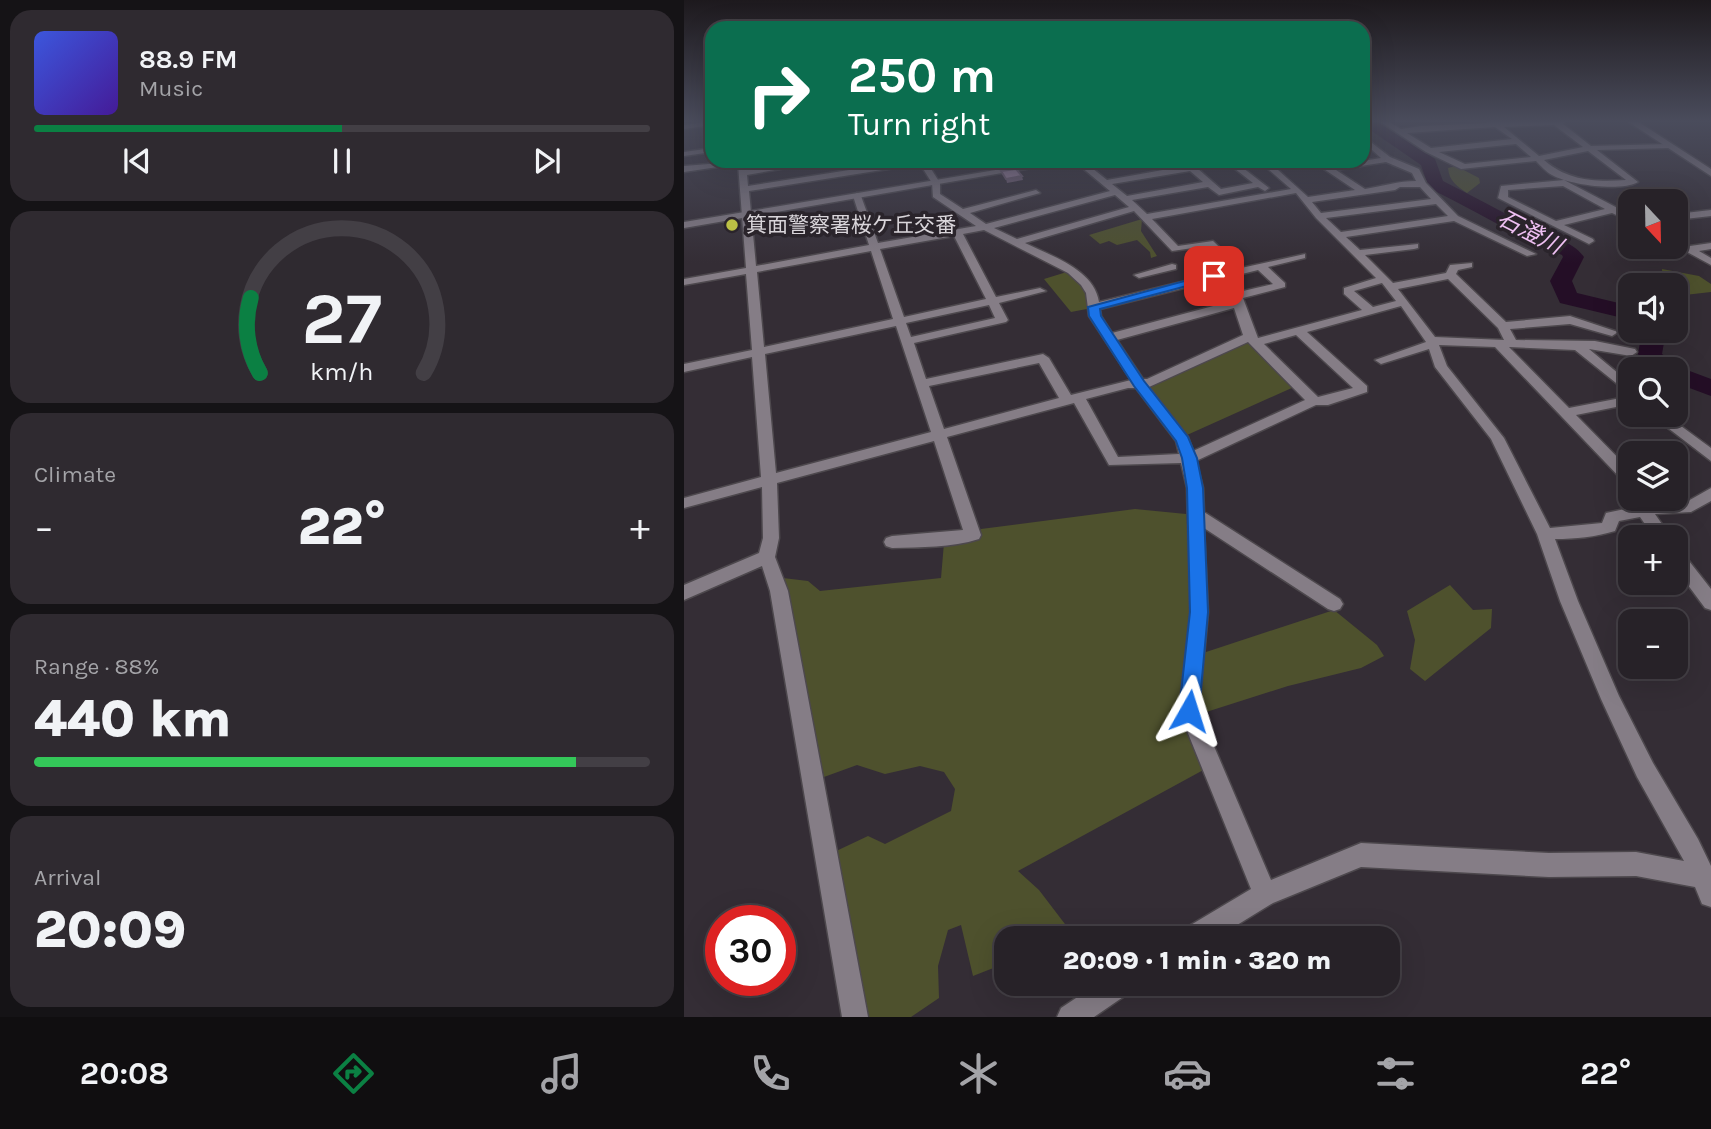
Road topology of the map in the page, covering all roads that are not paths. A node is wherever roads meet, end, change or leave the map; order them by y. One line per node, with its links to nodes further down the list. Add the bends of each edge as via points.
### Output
1 (763, 168): 16 (street)
2 (788, 168): 16 (street)
3 (927, 168): 17 (street)
4 (1023, 168): 17 (street)
5 (1088, 168): 18 (street)
6 (1171, 168): 18 (street)
7 (1191, 168): 19 (street)
8 (1239, 168): 20 (street)
9 (1272, 168): 26 (street)
10 (1332, 168): 15 (street)
11 (1410, 168): 21 (street)
12 (1549, 168): 13 (street, via 1575,180 1634,182)
13 (1617, 168)
14 (684, 169): 16 (street)
15 (1329, 169): 22 (street)
16 (743, 171): 34 (street)
17 (936, 183): 27 (street); 31 (street, via 936,195)
18 (1106, 183): 25 (street)
19 (1209, 184): 20 (street, via 1219,192); 25 (street)
20 (1260, 184): 24 (street)
21 (1422, 184): 22 (street); 28 (street)
22 (1362, 191): 26 (street)
23 (1036, 193): 31 (street)
24 (1272, 194): 26 (street); 37 (street)
25 (1121, 195): 29 (street); 41 (street)
26 (1302, 195): 36 (street)
27 (857, 196): 34 (street); 48 (street)
28 (1437, 201): 36 (street); 38 (street)
29 (1136, 208): 37 (street); 45 (street)
30 (1612, 209): 32 (street); 39 (street); 39 (street, via 1564,183 1504,188 1504,198)
31 (962, 212): 41 (street)
32 (1618, 212)
33 (1711, 213): 35 (street)
34 (746, 215): 40 (street); 57 (street)
35 (1688, 215)
36 (1319, 216): 43 (street)
37 (1146, 217): 58 (street, via 1176,249 1209,243)
38 (1455, 218): 43 (street); 51 (street)
39 (1554, 224): 44 (street)
40 (684, 225)
41 (985, 227): 42 (street); 45 (street)
42 (957, 232): 48 (street); 65 (street)
43 (1338, 235): 50 (street)
44 (1589, 241)
45 (1014, 243): 67 (street, via 1072,271 1092,293)
46 (1414, 246): 50 (street)
47 (1711, 246): 49 (street)
48 (874, 247): 57 (street); 69 (street)
49 (1690, 249): 53 (street)
50 (1359, 253): 61 (street)
51 (1531, 254)
52 (1301, 256): 54 (street)
53 (1711, 262)
54 (1259, 265): 58 (street); 64 (street, via 1281,285)
55 (1469, 265): 59 (street, via 1454,267)
56 (1172, 267): 62 (street, via 1145,273)
57 (752, 270): 60 (street); 79 (street)
58 (1237, 270): 62 (street); 64 (street)
59 (1450, 275): 61 (street); 70 (street)
60 (684, 282)
61 (1388, 283): 66 (street); 68 (street, via 1349,288)
62 (1168, 288): 67 (street)
63 (1040, 290): 65 (street)
64 (1238, 300): 73 (street); 74 (street)
65 (993, 301): 69 (street); 75 (street, via 1002,320)
66 (1404, 302): 68 (street); 77 (street)
67 (1094, 307): 73 (street)
68 (1372, 312): 71 (street)
69 (900, 320): 75 (street); 79 (street)
70 (1503, 326): 72 (street, via 1570,320); 76 (street)
71 (1298, 331): 74 (street); 87 (street, via 1362,389)
72 (1612, 332)
73 (1109, 338): 84 (street)
74 (1253, 340): 84 (street, via 1149,383); 87 (street)
75 (907, 341): 85 (street)
76 (1504, 342): 77 (street); 78 (street); 89 (street)
77 (1432, 343): 81 (street); 101 (street, via 1441,367 1497,438)
78 (1578, 346): 80 (street); 83 (street)
79 (759, 351): 82 (street); 95 (street)
80 (1631, 352)
81 (1381, 360)
82 (684, 368)
83 (1618, 380)
84 (1139, 383): 86 (street); 93 (street, via 1183,440)
85 (921, 384): 86 (street, via 1043,358); 91 (street)
86 (1072, 399): 91 (street); 93 (street, via 1114,462)
87 (1314, 401): 93 (street)
88 (1618, 403): 89 (street)
89 (1565, 413): 94 (street)
90 (1674, 427): 92 (street)
91 (940, 435): 95 (street); 102 (street, via 973,535)
92 (1711, 456)
93 (1190, 458): 100 (street)
94 (1618, 467)
95 (769, 480): 97 (street); 103 (street, via 771,538)
96 (1711, 493): 98 (street)
97 (684, 503)
98 (1688, 506)
99 (1633, 511): 101 (street, via 1612,517 1609,527 1599,530)
100 (1194, 513): 107 (street); 109 (street, via 1199,612 1189,711)
101 (1545, 534): 108 (street, via 1611,699)
102 (892, 542)
103 (767, 556): 105 (street); 112 (street, via 779,591)
104 (1688, 572): 106 (street)
105 (684, 593)
106 (1711, 603)
107 (1334, 604)
108 (1708, 883): 109 (street, via 1636,864 1548,865 1361,855)
109 (1265, 894): 110 (street)
110 (1213, 926)
111 (1102, 996): 113 (street)
112 (855, 1017)
113 (1070, 1017)

